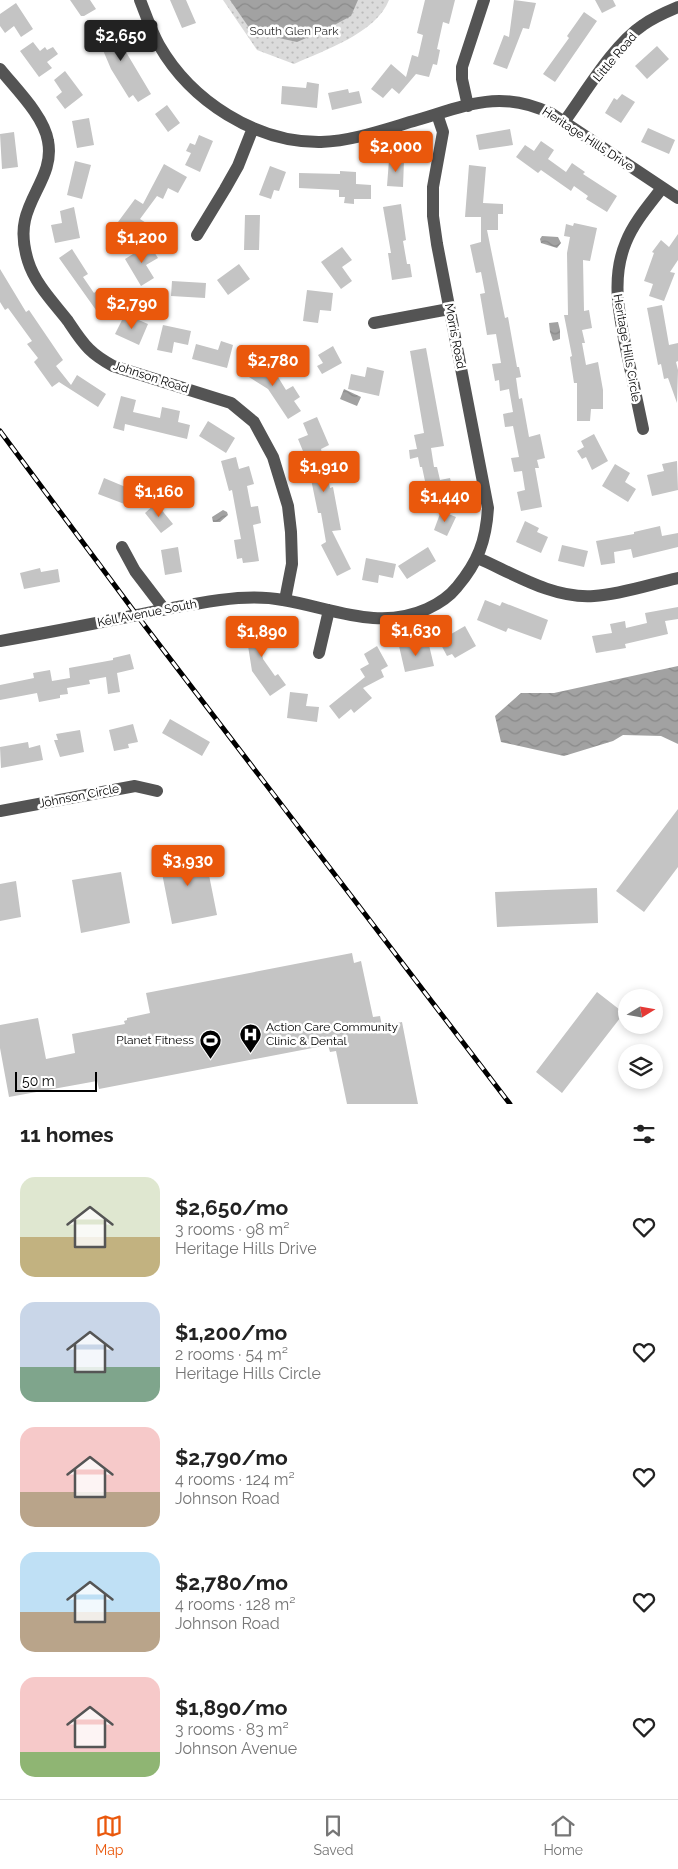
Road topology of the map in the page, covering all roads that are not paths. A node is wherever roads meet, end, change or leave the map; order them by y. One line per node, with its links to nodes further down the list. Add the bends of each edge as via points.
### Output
1 (140, 0): 8 (street, Heritage Hills Drive, via 159,44 186,81 222,112)
2 (484, 0): 5 (street, via 462,67)
3 (678, 7): 7 (street, Little Road, via 662,13 625,41)
4 (0, 69): 18 (street, Johnson Road, via 37,116 48,141 47,170 30,202 25,221 24,242 28,262 37,281 99,358 113,366 231,403 254,422 273,457 288,506 292,564)
5 (468, 106): 6 (street, Heritage Hills Drive); 7 (street, Heritage Hills Drive, via 496,100 515,101 534,105)
6 (437, 114): 8 (street, Heritage Hills Drive, via 346,139 321,142 295,140); 12 (street, Morris Road, via 443,132 433,216)
7 (564, 122): 9 (street, Heritage Hills Drive)
8 (253, 128): 11 (street, via 238,166)
9 (662, 188): 10 (street, Heritage Hills Drive); 14 (street, Heritage Hills Circle, via 626,241 616,288 618,312)
10 (678, 198)
11 (196, 235)
12 (449, 309): 13 (street); 16 (street, Morris Road, via 488,508 484,541)
13 (374, 323)
14 (643, 429)
15 (122, 547): 19 (street, via 135,571)
16 (478, 558): 17 (street, via 542,588 567,594 593,596); 20 (street, Kell Avenue South, via 454,590 438,604 419,612 400,618 379,619)
17 (678, 578)
18 (285, 600): 19 (street, Kell Avenue South, via 246,597); 20 (street, Kell Avenue South)
19 (164, 609): 21 (street, Kell Avenue South)
20 (329, 610): 22 (street)
21 (0, 641)
22 (319, 653)
23 (157, 790): 24 (street, Johnson Circle, via 135,786)
24 (0, 811)

